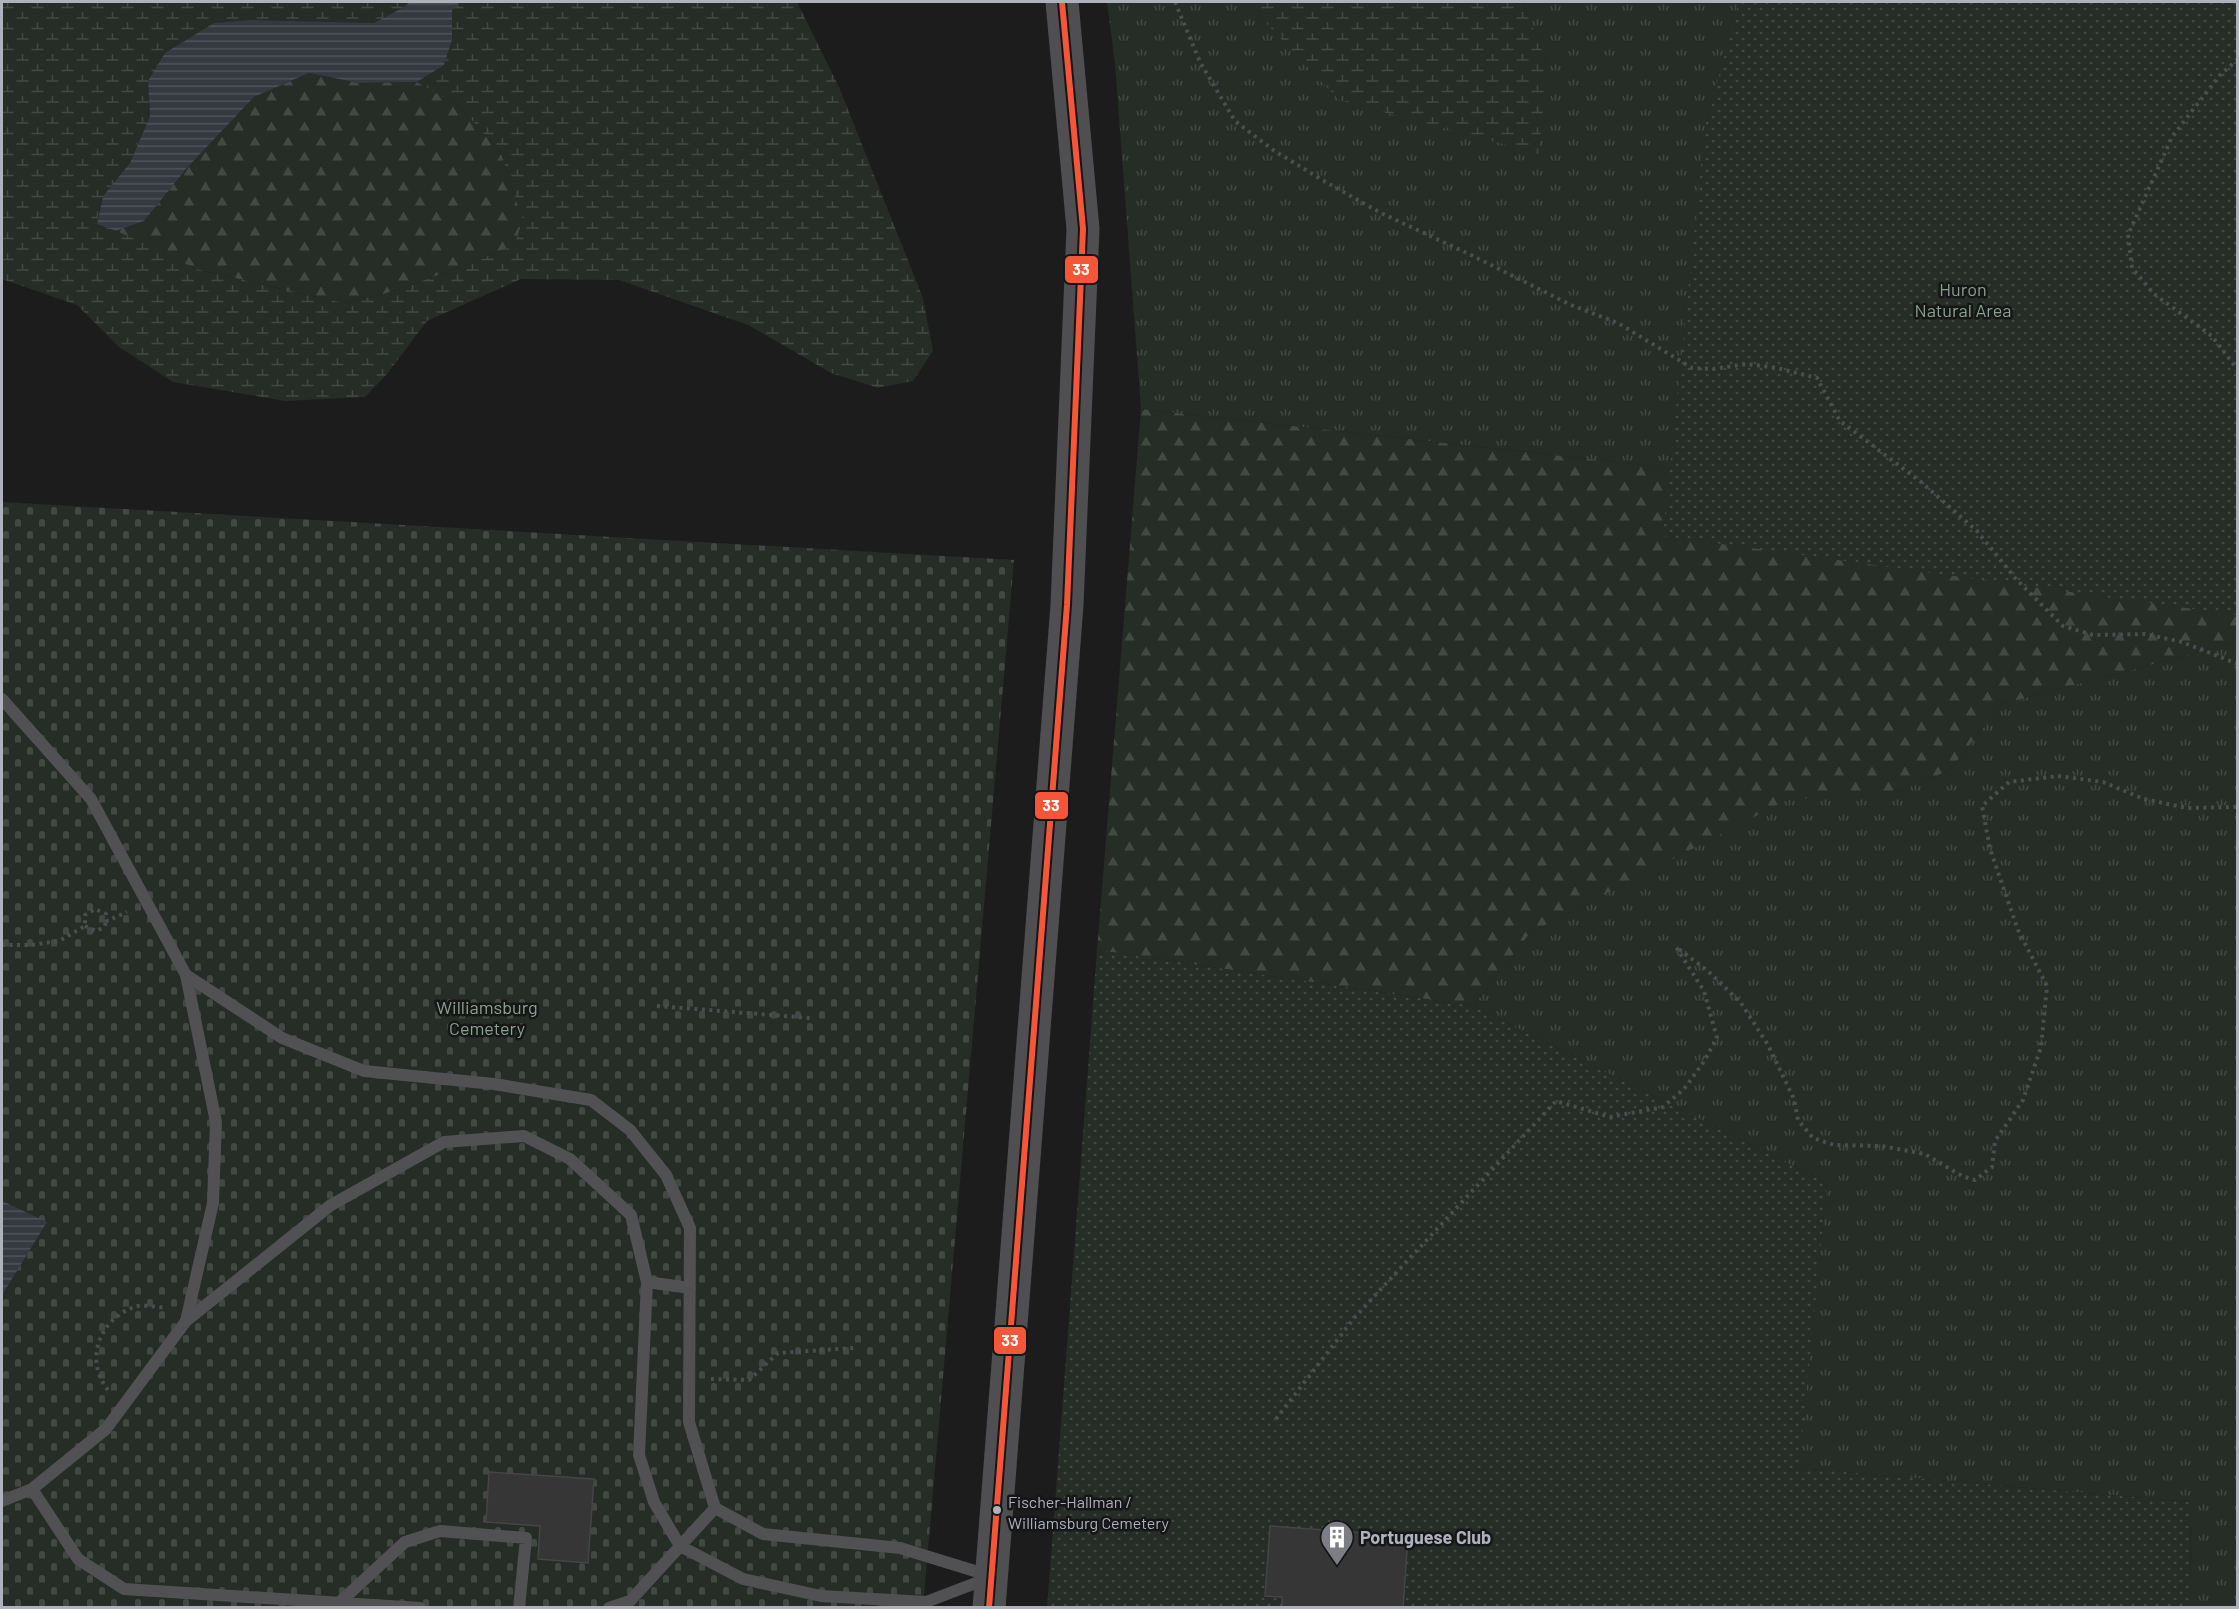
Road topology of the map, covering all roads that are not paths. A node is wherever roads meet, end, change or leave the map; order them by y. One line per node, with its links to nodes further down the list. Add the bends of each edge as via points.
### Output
1 (1062, 2): 11 (main road, via 1083,229 1067,594)
2 (2, 699): 3 (lane, via 91,799)
3 (186, 975): 5 (lane, via 282,1038 364,1071 495,1084 591,1100 630,1130 666,1175 690,1228); 6 (lane, via 216,1122 213,1203)
4 (647, 1282): 5 (lane); 6 (lane, via 631,1215 570,1159 524,1136 444,1142 331,1205); 10 (lane, via 639,1455 654,1502)
5 (690, 1288): 9 (lane, via 689,1422)
6 (186, 1321): 7 (lane, via 106,1429)
7 (33, 1489): 8 (lane); 12 (lane, via 78,1559 124,1589)
8 (2, 1501)
9 (715, 1508): 10 (lane); 11 (lane, via 763,1534 900,1548)
10 (680, 1546): 11 (lane, via 743,1578 821,1596 926,1602); 15 (lane, via 630,1601)
11 (991, 1592)
12 (340, 1602): 13 (lane); 14 (lane, via 405,1542 440,1531 526,1538)
13 (420, 1608)
14 (519, 1608)
15 (609, 1608)

